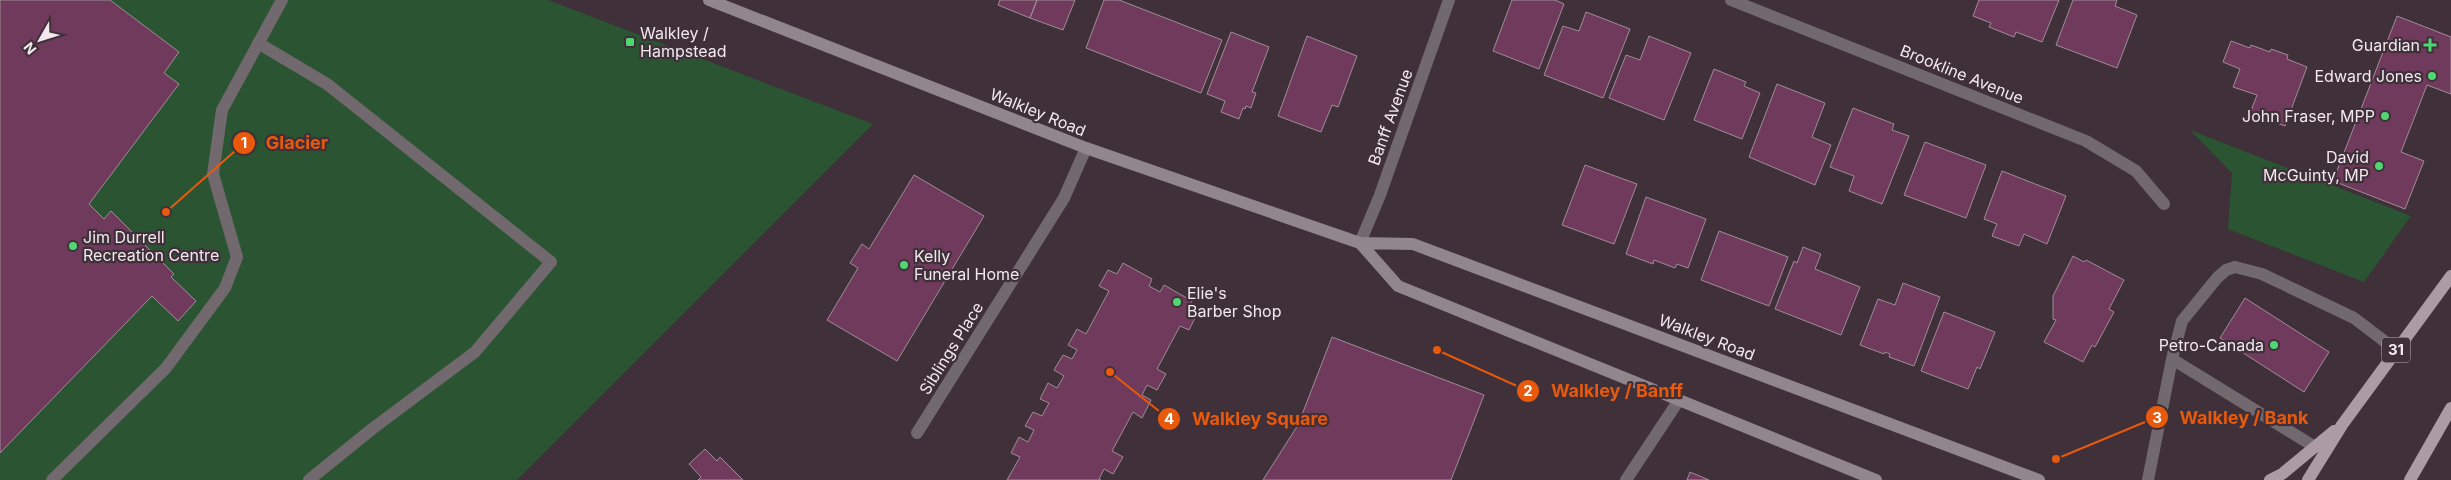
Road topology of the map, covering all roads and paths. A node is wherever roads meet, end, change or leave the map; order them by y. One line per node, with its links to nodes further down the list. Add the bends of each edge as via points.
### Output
1 (282, 0): 5 (street)
2 (709, 0): 6 (main road, Walkley Road)
3 (1449, 0): 8 (street, Banff Avenue)
4 (1731, 0): 7 (street, Brookline Avenue, via 2086,142 2136,171)
5 (258, 44): 18 (street, via 222,110 213,174 237,257 225,288 166,368); 19 (street, via 327,84 551,262 475,352)
6 (1086, 148): 8 (main road, Walkley Road); 15 (street, Siblings Place, via 1064,198)
7 (2164, 204)
8 (1360, 243): 12 (main road, Walkley Road, via 1398,286); 22 (main road, Walkley Road, via 1413,244)
9 (2451, 276): 10 (main road, 31)
10 (2396, 350): 11 (street, via 2354,318 2262,274 2235,267 2217,278 2182,321); 14 (main road, 31)
11 (2172, 359): 16 (street); 23 (street)
12 (1680, 400): 20 (street); 21 (main road, Walkley Road)
13 (2451, 408): 17 (main road)
14 (2342, 425): 16 (main road); 25 (main road, 31)
15 (917, 433)
16 (2315, 447): 24 (main road)
17 (2413, 477)
18 (52, 480)
19 (309, 480)
20 (1626, 480)
21 (1876, 480)
22 (2039, 480)
23 (2148, 480)
24 (2270, 480)
25 (2308, 480)

